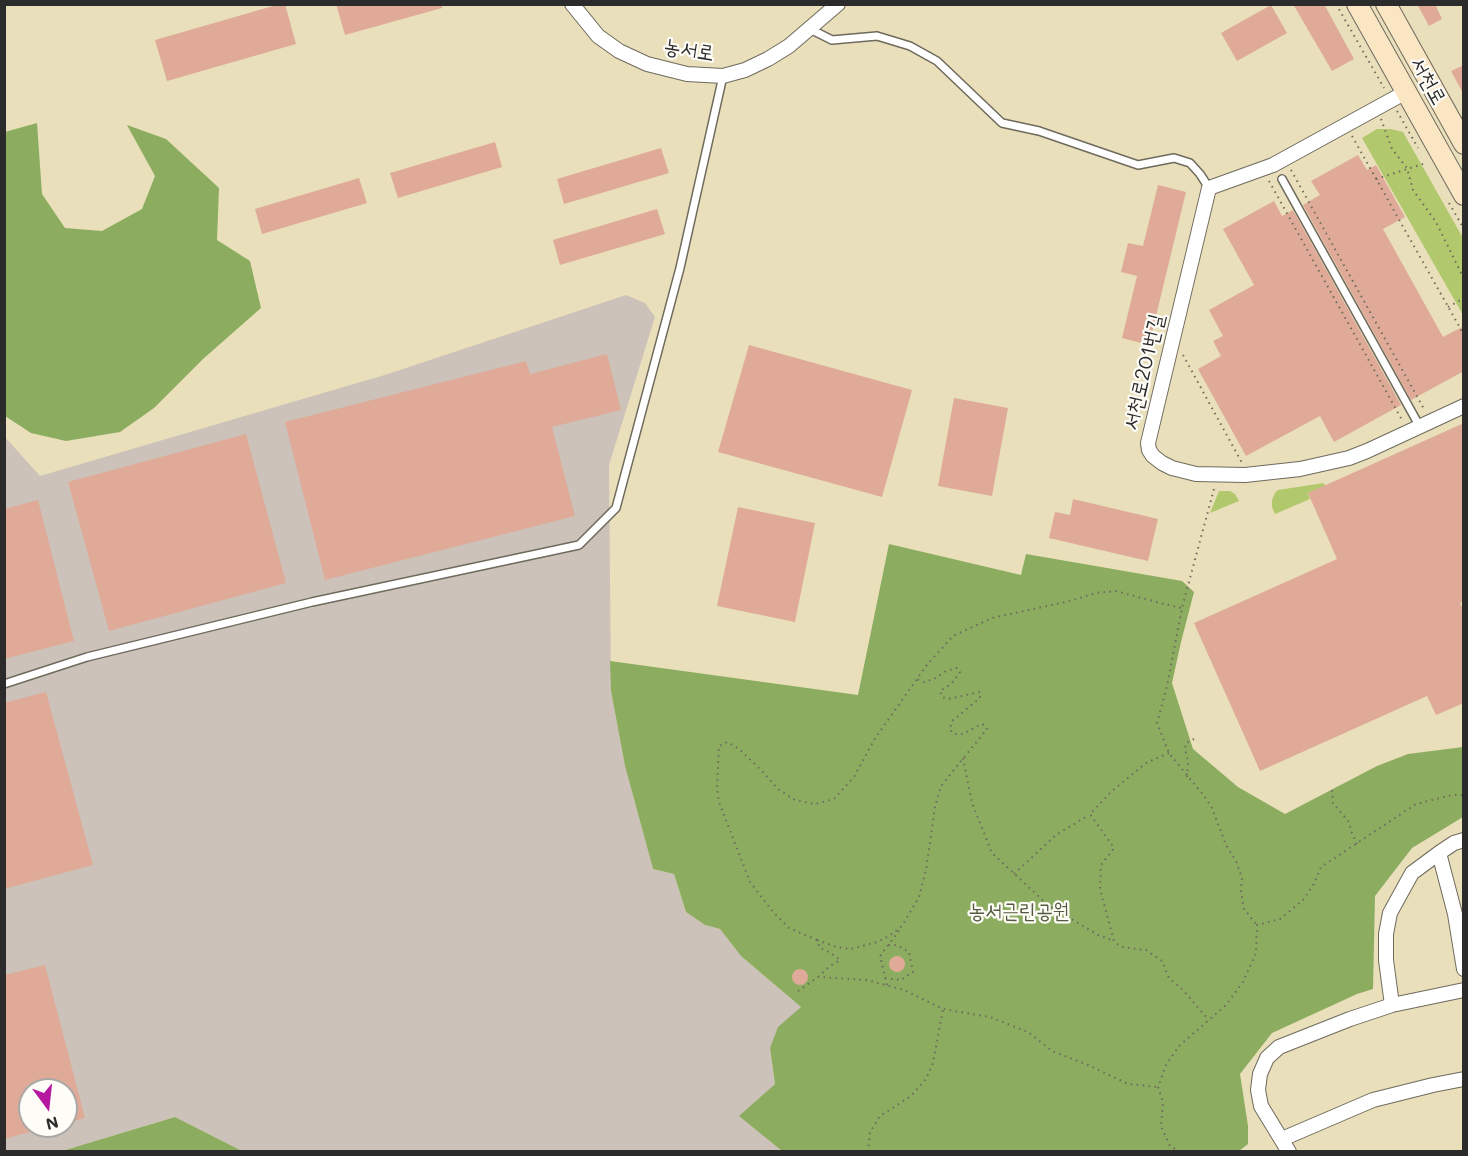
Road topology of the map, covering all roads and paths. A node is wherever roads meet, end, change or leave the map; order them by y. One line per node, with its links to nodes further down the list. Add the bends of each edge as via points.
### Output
1 (572, 4): 7 (street, 농서로, via 598,36 619,51 657,67)
2 (838, 4): 6 (street, 농서로)
3 (1336, 4): 8 (path)
4 (1357, 4): 8 (street, 서천로, via 1385,54)
5 (1386, 4): 11 (street, 서천로)
6 (809, 29): 7 (street, 농서로, via 768,59); 19 (lane, via 832,40 877,36 910,46 937,61 1002,123 1039,131 1138,165 1174,158 1190,163)
7 (723, 76): 35 (lane, via 680,268 615,508 579,545 87,657)
8 (1399, 96): 12 (path); 19 (street, via 1273,165); 20 (street, 서천로)
9 (1381, 119): 15 (path, via 1392,149)
10 (1351, 134): 18 (path)
11 (1464, 144)
12 (1421, 154)
13 (1426, 163): 15 (path)
14 (1290, 167): 28 (path)
15 (1407, 169): 18 (path); 22 (path, via 1413,190 1436,222)
16 (1267, 177): 29 (path)
17 (1282, 178): 30 (lane)
18 (1376, 179): 24 (path)
19 (1209, 188): 30 (street, 서천로201번길, via 1149,443 1153,456 1172,468 1196,474 1274,472 1348,458)
20 (1456, 198): 21 (path)
21 (1464, 229)
22 (1464, 279)
23 (1464, 298): 24 (path)
24 (1448, 307): 25 (path)
25 (1464, 335)
26 (1179, 348): 31 (path)
27 (1464, 406): 30 (street, 서천로201번길)
28 (1426, 411)
29 (1403, 422)
30 (1420, 426)
31 (1242, 463)
32 (1215, 485): 33 (path)
33 (1182, 608): 34 (path, via 1116,591 992,618 953,636); 37 (path, via 1157,723)
34 (917, 679): 38 (path, via 934,680 957,668 960,672 940,691 942,697 980,692 980,698 952,721 953,734 963,734 981,724 987,729); 50 (path, via 874,740 854,777 834,799 815,804 795,800 778,789 739,749 726,742 719,746 719,802 750,882 789,928)
35 (4, 684)
36 (1194, 739): 39 (path, via 1186,743)
37 (1169, 753): 39 (path); 42 (path, via 1146,763)
38 (963, 758): 46 (path, via 972,803 992,853); 49 (path, via 941,786 919,897)
39 (1187, 777): 48 (path, via 1212,808 1242,878 1244,909)
40 (1332, 790): 44 (path, via 1333,803 1349,822)
41 (1464, 795): 44 (path, via 1416,804)
42 (1090, 814): 46 (path, via 1056,835); 51 (path, via 1114,848 1101,865 1100,890)
43 (1464, 840): 45 (street)
44 (1357, 843): 48 (path, via 1321,867 1303,900 1280,920)
45 (1438, 853): 47 (street); 59 (street, via 1412,873 1390,913 1386,960)
46 (1014, 874): 51 (path, via 1048,905)
47 (1459, 913): 53 (street)
48 (1257, 925): 61 (path, via 1256,954 1243,982 1226,1005)
49 (902, 926): 50 (path, via 877,942 851,949); 52 (path)
50 (817, 940): 54 (path, via 820,948 840,960)
51 (1114, 941): 61 (path, via 1121,947 1146,950 1162,961 1169,978)
52 (888, 945): 55 (path, via 880,956); 55 (path, via 909,952 914,972 901,980)
53 (1464, 969)
54 (818, 977): 56 (path, via 867,980); 58 (path)
55 (885, 978): 56 (path)
56 (887, 986): 60 (path)
57 (1464, 990): 59 (street)
58 (798, 991)
59 (1392, 1005): 64 (street, via 1279,1047 1268,1058 1260,1074 1261,1106)
60 (943, 1009): 63 (path, via 990,1017 1028,1032 1053,1051 1128,1084); 66 (path, via 933,1063 926,1079 911,1096 880,1116 870,1132)
61 (1208, 1020): 63 (path, via 1179,1046)
62 (1464, 1079): 64 (street, via 1373,1100)
63 (1158, 1087): 65 (path, via 1163,1102 1161,1126)
64 (1285, 1145)
65 (1170, 1146): 67 (path); 68 (path)
66 (868, 1152)
67 (1171, 1152)
68 (1180, 1152)

